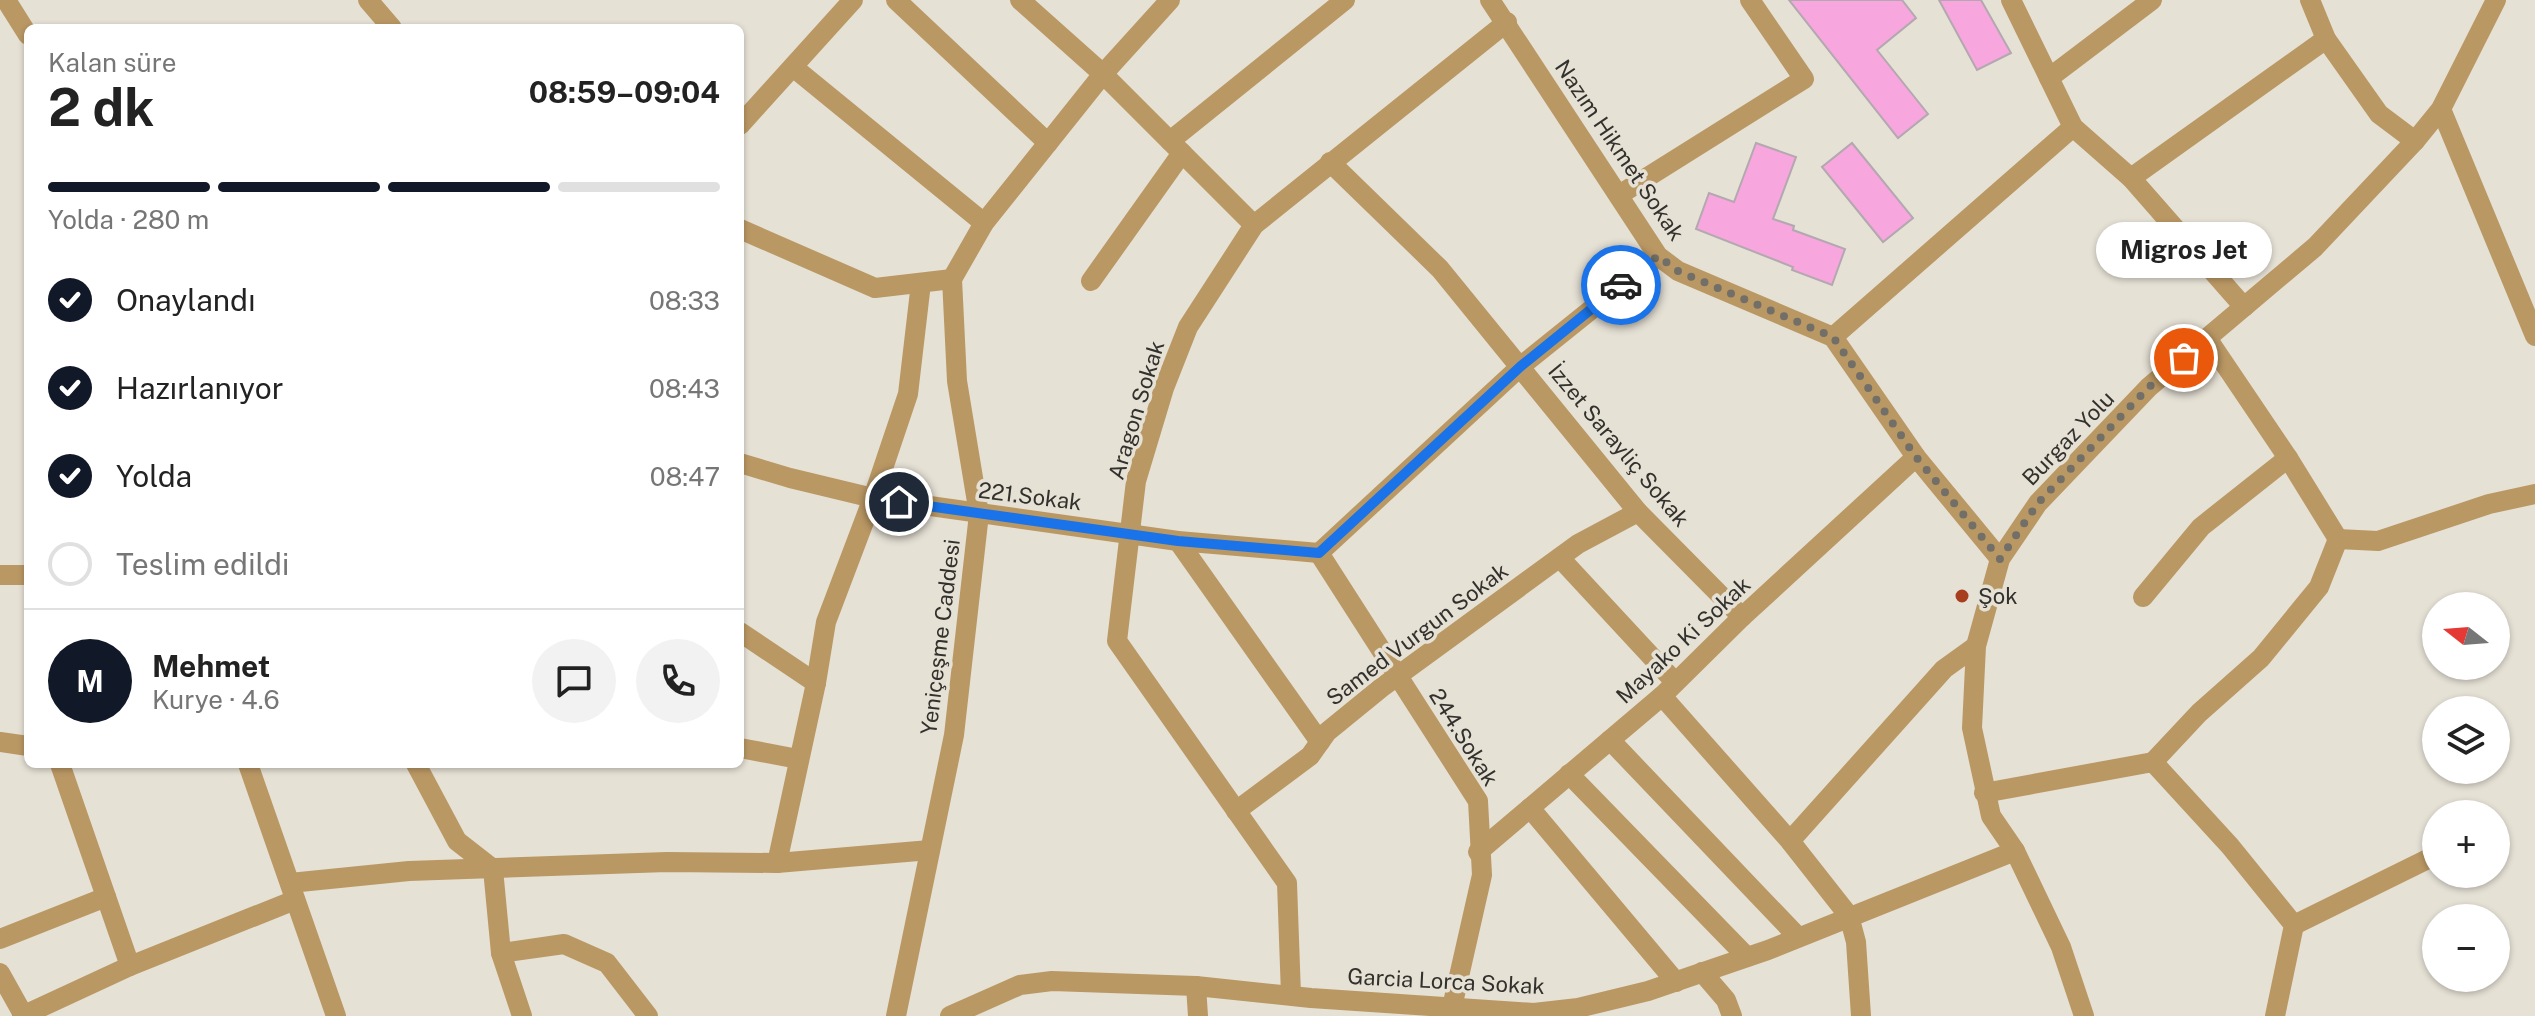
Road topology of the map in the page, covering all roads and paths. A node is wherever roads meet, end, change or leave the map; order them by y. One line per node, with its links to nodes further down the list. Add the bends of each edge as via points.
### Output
1 (6, 0): 16 (street)
2 (368, 0): 15 (street)
3 (853, 0): 18 (street)
4 (896, 0): 25 (street)
5 (1020, 0): 19 (street)
6 (1170, 0): 19 (street)
7 (1345, 0): 26 (street)
8 (1490, 0): 14 (street, Nazım Hikmet Sokak)
9 (1750, 0): 29 (street, via 1804,79)
10 (2011, 0): 20 (street)
11 (2152, 0): 20 (street)
12 (2310, 0): 17 (street)
13 (2496, 0): 21 (street, Burgaz Yolu)
14 (1507, 22): 27 (street, Aragon Sokak); 29 (street, Nazım Hikmet Sokak)
15 (389, 24)
16 (24, 29)
17 (2326, 39): 24 (street, via 2379,114); 28 (street)
18 (793, 67): 22 (street); 30 (street)
19 (1103, 74): 25 (street); 26 (street)
20 (2049, 78): 23 (street)
21 (2441, 109): 24 (street, Burgaz Yolu); 38 (street)
22 (744, 121)
23 (2073, 127): 28 (street); 39 (street)
24 (2415, 141): 37 (street, Burgaz Yolu, via 2315,247)
25 (1048, 143): 30 (street)
26 (1176, 147): 31 (street); 35 (street)
27 (1330, 162): 31 (street, Aragon Sokak); 41 (street, İzzet Sarayliç Sokak, via 1440,269)
28 (2131, 178): 37 (street)
29 (1619, 195): 33 (street, Nazım Hikmet Sokak)
30 (984, 223): 34 (street)
31 (1254, 225): 49 (street, Aragon Sokak, via 1188,327 1136,481)
32 (744, 231): 36 (street, via 875,288)
33 (1658, 256): 39 (street, Nazım Hikmet Sokak, via 1678,271); 41 (street)
34 (952, 279): 36 (street); 48 (street, Yeniçeşme Caddesi, via 957,381)
35 (1091, 281)
36 (921, 283): 46 (street, via 908,394)
37 (2244, 307): 40 (street, Burgaz Yolu)
38 (2535, 336)
39 (1833, 337): 42 (street)
40 (2207, 338): 43 (street); 54 (street, Burgaz Yolu, via 2149,387 2038,503)
41 (1521, 366): 47 (street, İzzet Sarayliç Sokak); 52 (street)
42 (1916, 457): 54 (street); 58 (street, Mayako Ki Sokak)
43 (2288, 458): 50 (street); 57 (street, via 2201,527)
44 (744, 464): 46 (street, 221.Sokak)
45 (2535, 494): 50 (street, via 2378,541)
46 (873, 498): 48 (street, 221.Sokak); 62 (street, via 826,622)
47 (1638, 512): 53 (street, Samed Vurgun Sokak); 58 (street, İzzet Sarayliç Sokak)
48 (979, 514): 49 (street, 221.Sokak); 79 (street, Yeniçeşme Caddesi, via 954,735)
49 (1130, 533): 51 (street, 221.Sokak); 77 (street, Aragon Sokak, via 1117,641)
50 (2338, 539): 70 (street, via 2319,587 2261,658)
51 (1178, 541): 52 (street, 221.Sokak); 66 (street)
52 (1319, 553): 61 (street, 244.Sokak)
53 (1560, 558): 61 (street, Samed Vurgun Sokak); 63 (street)
54 (2000, 559): 60 (street, Burgaz Yolu)
55 (0, 575): 56 (street)
56 (24, 575)
57 (2143, 597)
58 (1742, 617): 63 (street, Mayako Ki Sokak)
59 (744, 635): 62 (street)
60 (1976, 646): 75 (street, Burgaz Yolu, via 1972,728); 78 (street, via 1944,669)
61 (1398, 676): 66 (street, Samed Vurgun Sokak); 80 (street, 244.Sokak, via 1478,801)
62 (816, 683): 69 (street)
63 (1668, 689): 64 (street, Mayako Ki Sokak); 78 (street)
64 (1610, 740): 74 (street, Mayako Ki Sokak); 89 (street)
65 (0, 742): 67 (street)
66 (1320, 742): 77 (street, Samed Vurgun Sokak, via 1310,756)
67 (24, 745)
68 (744, 749): 69 (street)
69 (798, 759): 83 (street)
70 (2153, 762): 75 (street); 88 (street)
71 (61, 768): 86 (street)
72 (249, 768): 85 (street)
73 (418, 768): 84 (street, via 457,841)
74 (1569, 774): 76 (street, Mayako Ki Sokak); 92 (street)
75 (1984, 793): 81 (street, Burgaz Yolu, via 1991,816)
76 (1530, 808): 80 (street, Mayako Ki Sokak); 96 (street)
77 (1236, 811): 98 (street, Aragon Sokak, via 1287,883)
78 (1790, 841): 87 (street)
79 (930, 850): 83 (street); 105 (street, Yeniçeşme Caddesi)
80 (1479, 851): 100 (street, 244.Sokak, via 1482,875)
81 (2015, 851): 87 (street, Garcia Lorca Sokak); 110 (street, Burgaz Yolu, via 2061,947)
82 (2422, 862): 88 (street)
83 (777, 863): 84 (street)
84 (493, 869): 85 (street, via 409,871); 91 (street)
85 (293, 892): 93 (street); 102 (street)
86 (106, 897): 90 (street); 93 (street)
87 (1849, 916): 89 (street, Garcia Lorca Sokak); 109 (street)
88 (2294, 925): 111 (street)
89 (1798, 937): 92 (street, Garcia Lorca Sokak)
90 (0, 939)
91 (501, 953): 103 (street); 104 (street, via 564,944 607,963)
92 (1747, 957): 94 (street, Garcia Lorca Sokak)
93 (130, 966): 101 (street)
94 (1702, 972): 96 (street, Garcia Lorca Sokak); 108 (street, via 1726,1000)
95 (0, 973): 101 (street)
96 (1676, 982): 99 (street, Garcia Lorca Sokak)
97 (1196, 986): 98 (street, Garcia Lorca Sokak); 106 (street, Garcia Lorca Sokak, via 1041,982 1020,985); 107 (street)
98 (1291, 995): 100 (street, Garcia Lorca Sokak)
99 (1615, 1008): 100 (street, Garcia Lorca Sokak)
100 (1450, 1012)
101 (23, 1015)
102 (336, 1016)
103 (522, 1016)
104 (648, 1016)
105 (896, 1016)
106 (950, 1016)
107 (1198, 1016)
108 (1732, 1016)
109 (1861, 1016)
110 (2084, 1016)
111 (2275, 1016)

